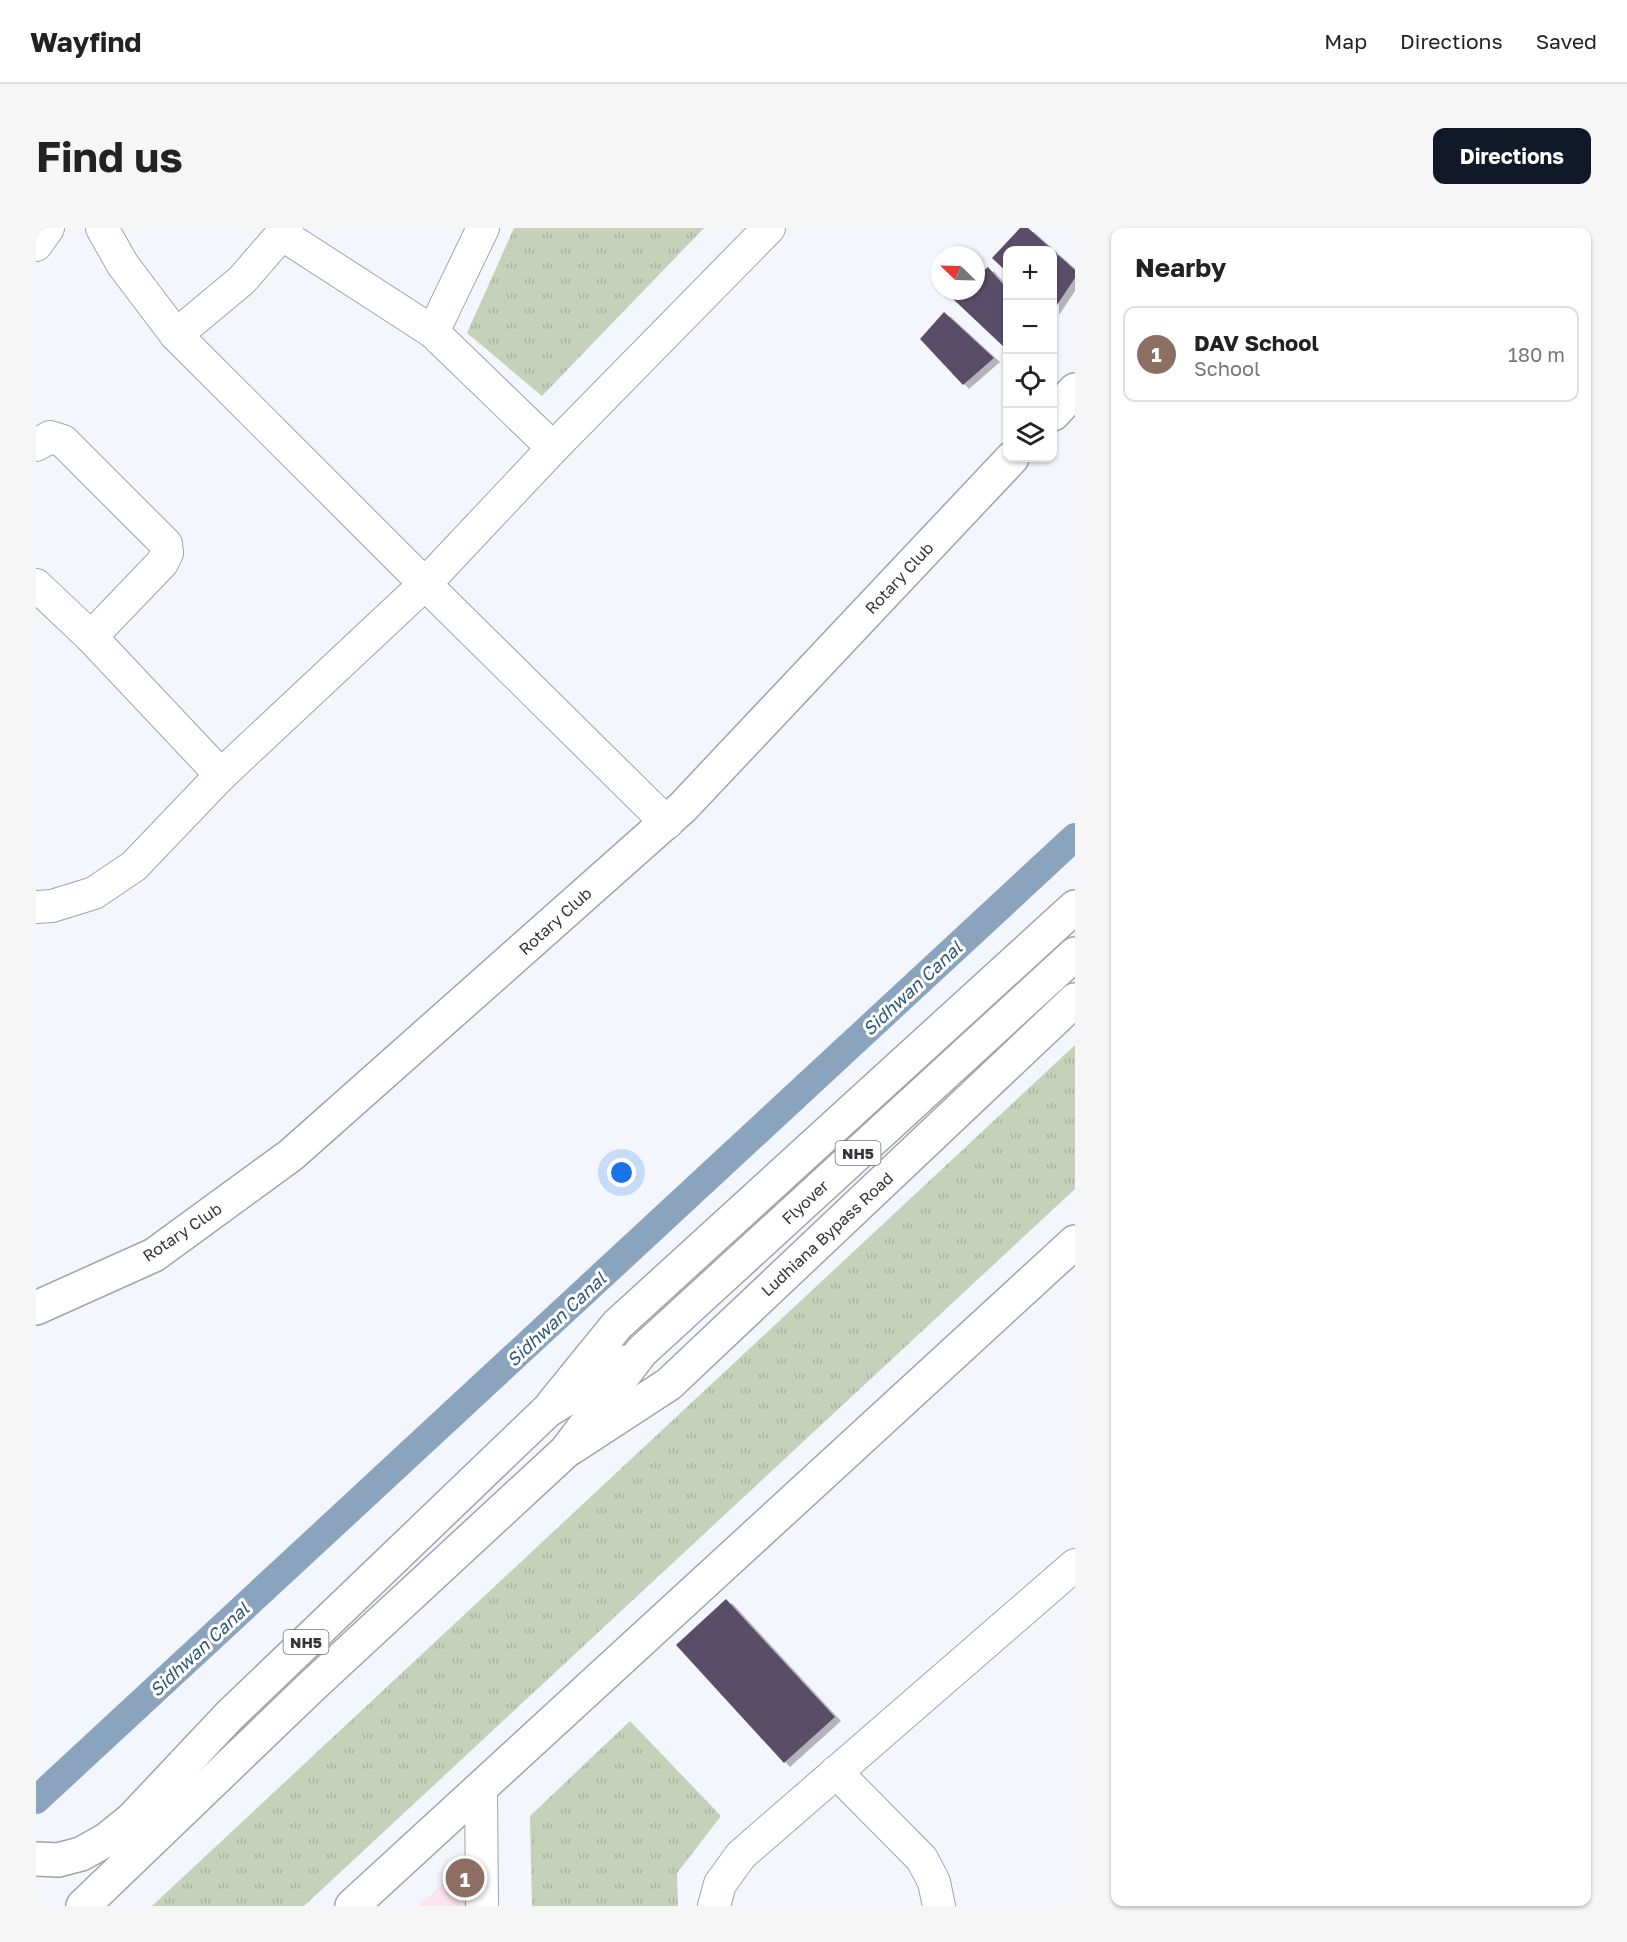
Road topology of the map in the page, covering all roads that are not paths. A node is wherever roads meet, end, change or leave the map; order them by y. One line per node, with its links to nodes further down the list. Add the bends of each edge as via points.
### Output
1 (48, 228): 6 (street)
2 (102, 228): 8 (street, via 123,265)
3 (483, 228): 7 (street)
4 (769, 228): 12 (street)
5 (285, 232): 7 (street); 8 (street, via 242,280)
6 (36, 245)
7 (433, 332): 12 (street)
8 (177, 335): 14 (street)
9 (1075, 390): 10 (main road)
10 (1057, 410)
11 (36, 445): 16 (street, via 50,437 63,441 166,544 162,563)
12 (553, 448): 14 (street)
13 (1008, 462): 18 (main road, Rotary Club)
14 (424, 584): 17 (street); 18 (street)
15 (36, 585): 16 (street)
16 (91, 638): 17 (street)
17 (221, 775): 19 (street, via 134,866 94,893)
18 (667, 823): 24 (main road, Rotary Club, via 291,1155 154,1255)
19 (36, 907)
20 (1075, 908): 26 (main road, via 617,1325)
21 (1075, 954): 25 (main road, Flyover / NH5)
22 (1075, 1000): 27 (main road, Ludhiana Bypass Road, via 669,1384)
23 (1075, 1242): 30 (main road)
24 (36, 1308)
25 (642, 1352): 26 (main road, Flyover / NH5); 27 (main road, Flyover / NH5)
26 (547, 1411): 31 (main road, NH5, via 229,1716 132,1819 81,1854)
27 (566, 1451): 32 (main road, NH5, via 312,1686)
28 (1075, 1565): 29 (street)
29 (836, 1772): 35 (street, via 741,1855 720,1884); 36 (street, via 922,1859 934,1882)
30 (481, 1788): 33 (main road); 34 (street)
31 (47, 1859)
32 (83, 1906)
33 (352, 1906)
34 (482, 1906)
35 (714, 1906)
36 (939, 1906)

